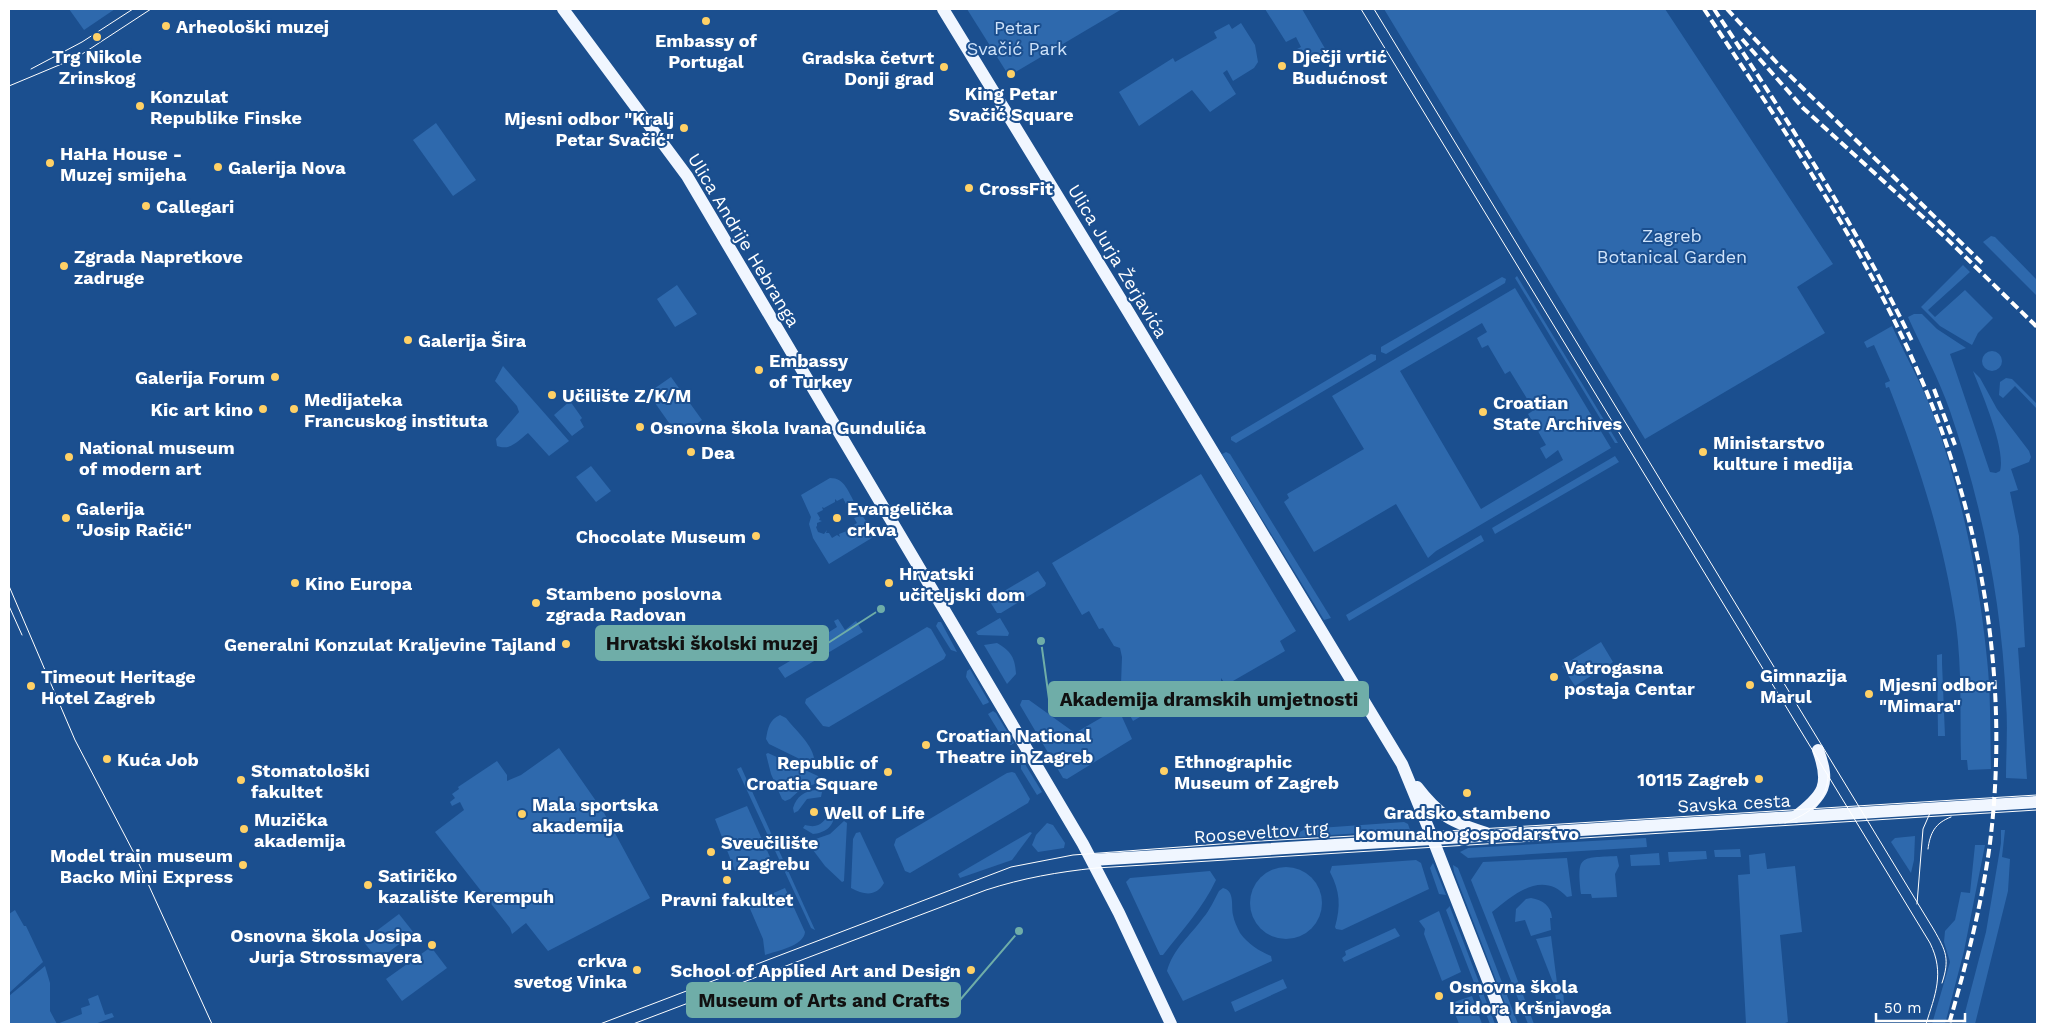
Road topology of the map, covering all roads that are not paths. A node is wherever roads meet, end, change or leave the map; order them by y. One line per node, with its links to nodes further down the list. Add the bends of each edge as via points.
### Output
1 (563, 9): 9 (main road, Ulica Andrije Hebranga, via 687,176)
2 (943, 9): 4 (main road, Ulica Jurja Žerjavića)
3 (1818, 750): 6 (main road, via 1824,770 1824,786 1818,798)
4 (1407, 776): 7 (main road, via 1440,813 1458,824); 8 (main road)
5 (2037, 802): 6 (main road, Savska cesta)
6 (1795, 817): 7 (main road, Savska cesta)
7 (1493, 835): 8 (main road, Savska cesta)
8 (1433, 839): 9 (main road, Rooseveltov trg); 11 (main road)
9 (1092, 860): 10 (main road, Ulica Andrije Hebranga)
10 (1171, 1024)
11 (1505, 1024)

